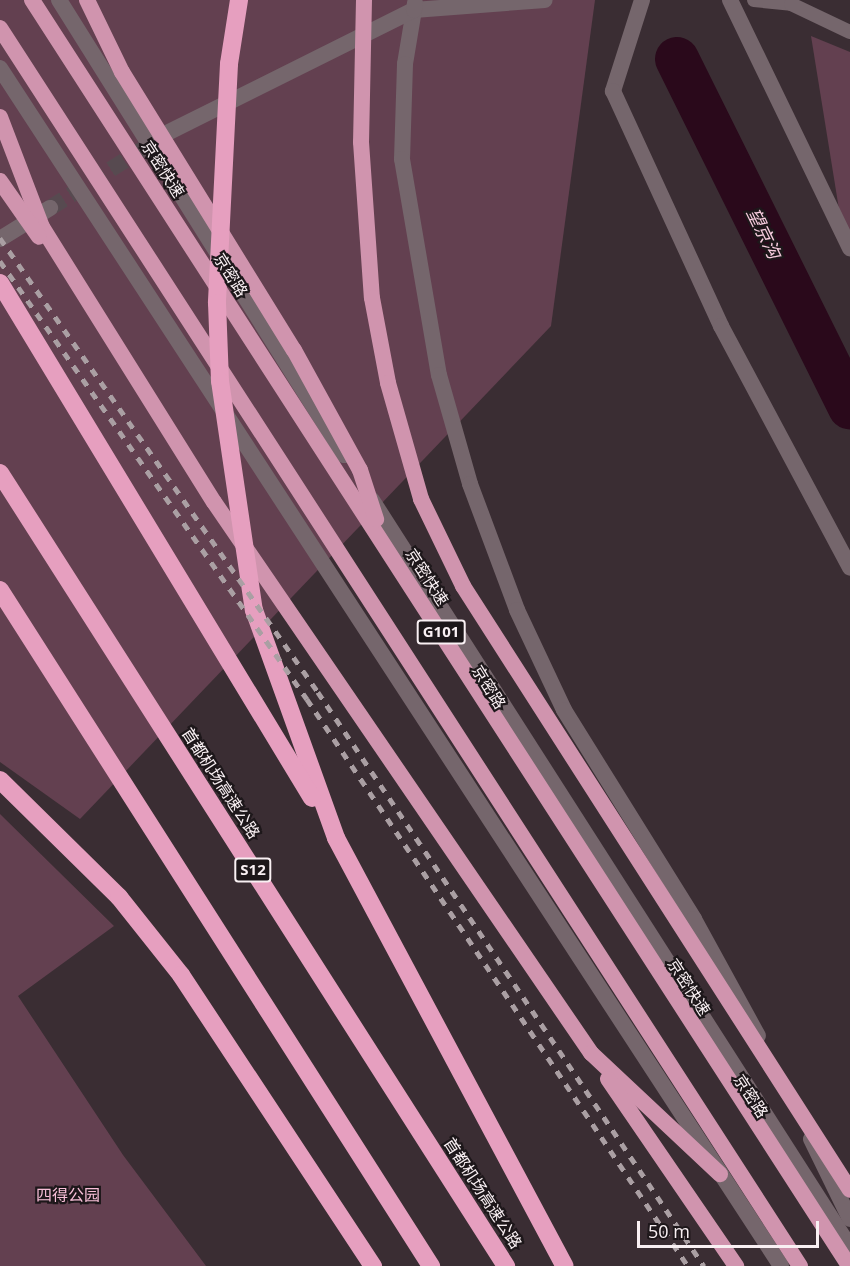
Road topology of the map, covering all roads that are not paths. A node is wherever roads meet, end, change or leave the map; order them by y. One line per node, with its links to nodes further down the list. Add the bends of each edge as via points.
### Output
1 (32, 0): 23 (highway, 京密快速 / G101)
2 (58, 0): 32 (main road, 京密路 / G101, via 543,772)
3 (87, 0): 23 (highway, via 122,72 294,350 360,470)
4 (239, 0): 27 (highway, via 229,64 219,234 220,381 254,610)
5 (364, 0): 30 (highway, via 361,142 372,298 388,383 422,499 463,586)
6 (545, 0): 10 (main road)
7 (642, 0): 24 (main road, via 613,92 721,326)
8 (730, 0): 19 (main road)
9 (754, 0): 12 (lane, via 791,4)
10 (415, 5): 15 (main road); 31 (main road, via 405,64 402,159 439,375 470,484 516,610 564,710 743,1005)
11 (0, 28): 39 (highway, G101)
12 (850, 32)
13 (0, 68): 29 (main road)
14 (0, 117): 21 (highway, via 42,227)
15 (169, 132)
16 (0, 181): 21 (highway)
17 (50, 208): 18 (main road)
18 (0, 239)
19 (850, 248)
20 (0, 283): 27 (highway)
21 (103, 327): 28 (highway, via 214,501)
22 (0, 473): 35 (highway, 首都机场高速公路 / S12)
23 (384, 543): 40 (highway, 京密快速 / G101)
24 (850, 568)
25 (0, 590): 34 (highway)
26 (0, 780): 33 (highway, via 119,897 181,975)
27 (336, 838): 36 (highway)
28 (591, 1053): 29 (highway); 37 (highway)
29 (720, 1174): 38 (main road)
30 (850, 1190)
31 (850, 1219)
32 (850, 1247)
33 (373, 1266)
34 (431, 1266)
35 (506, 1266)
36 (565, 1266)
37 (736, 1266)
38 (781, 1266)
39 (800, 1266)
40 (849, 1266)

